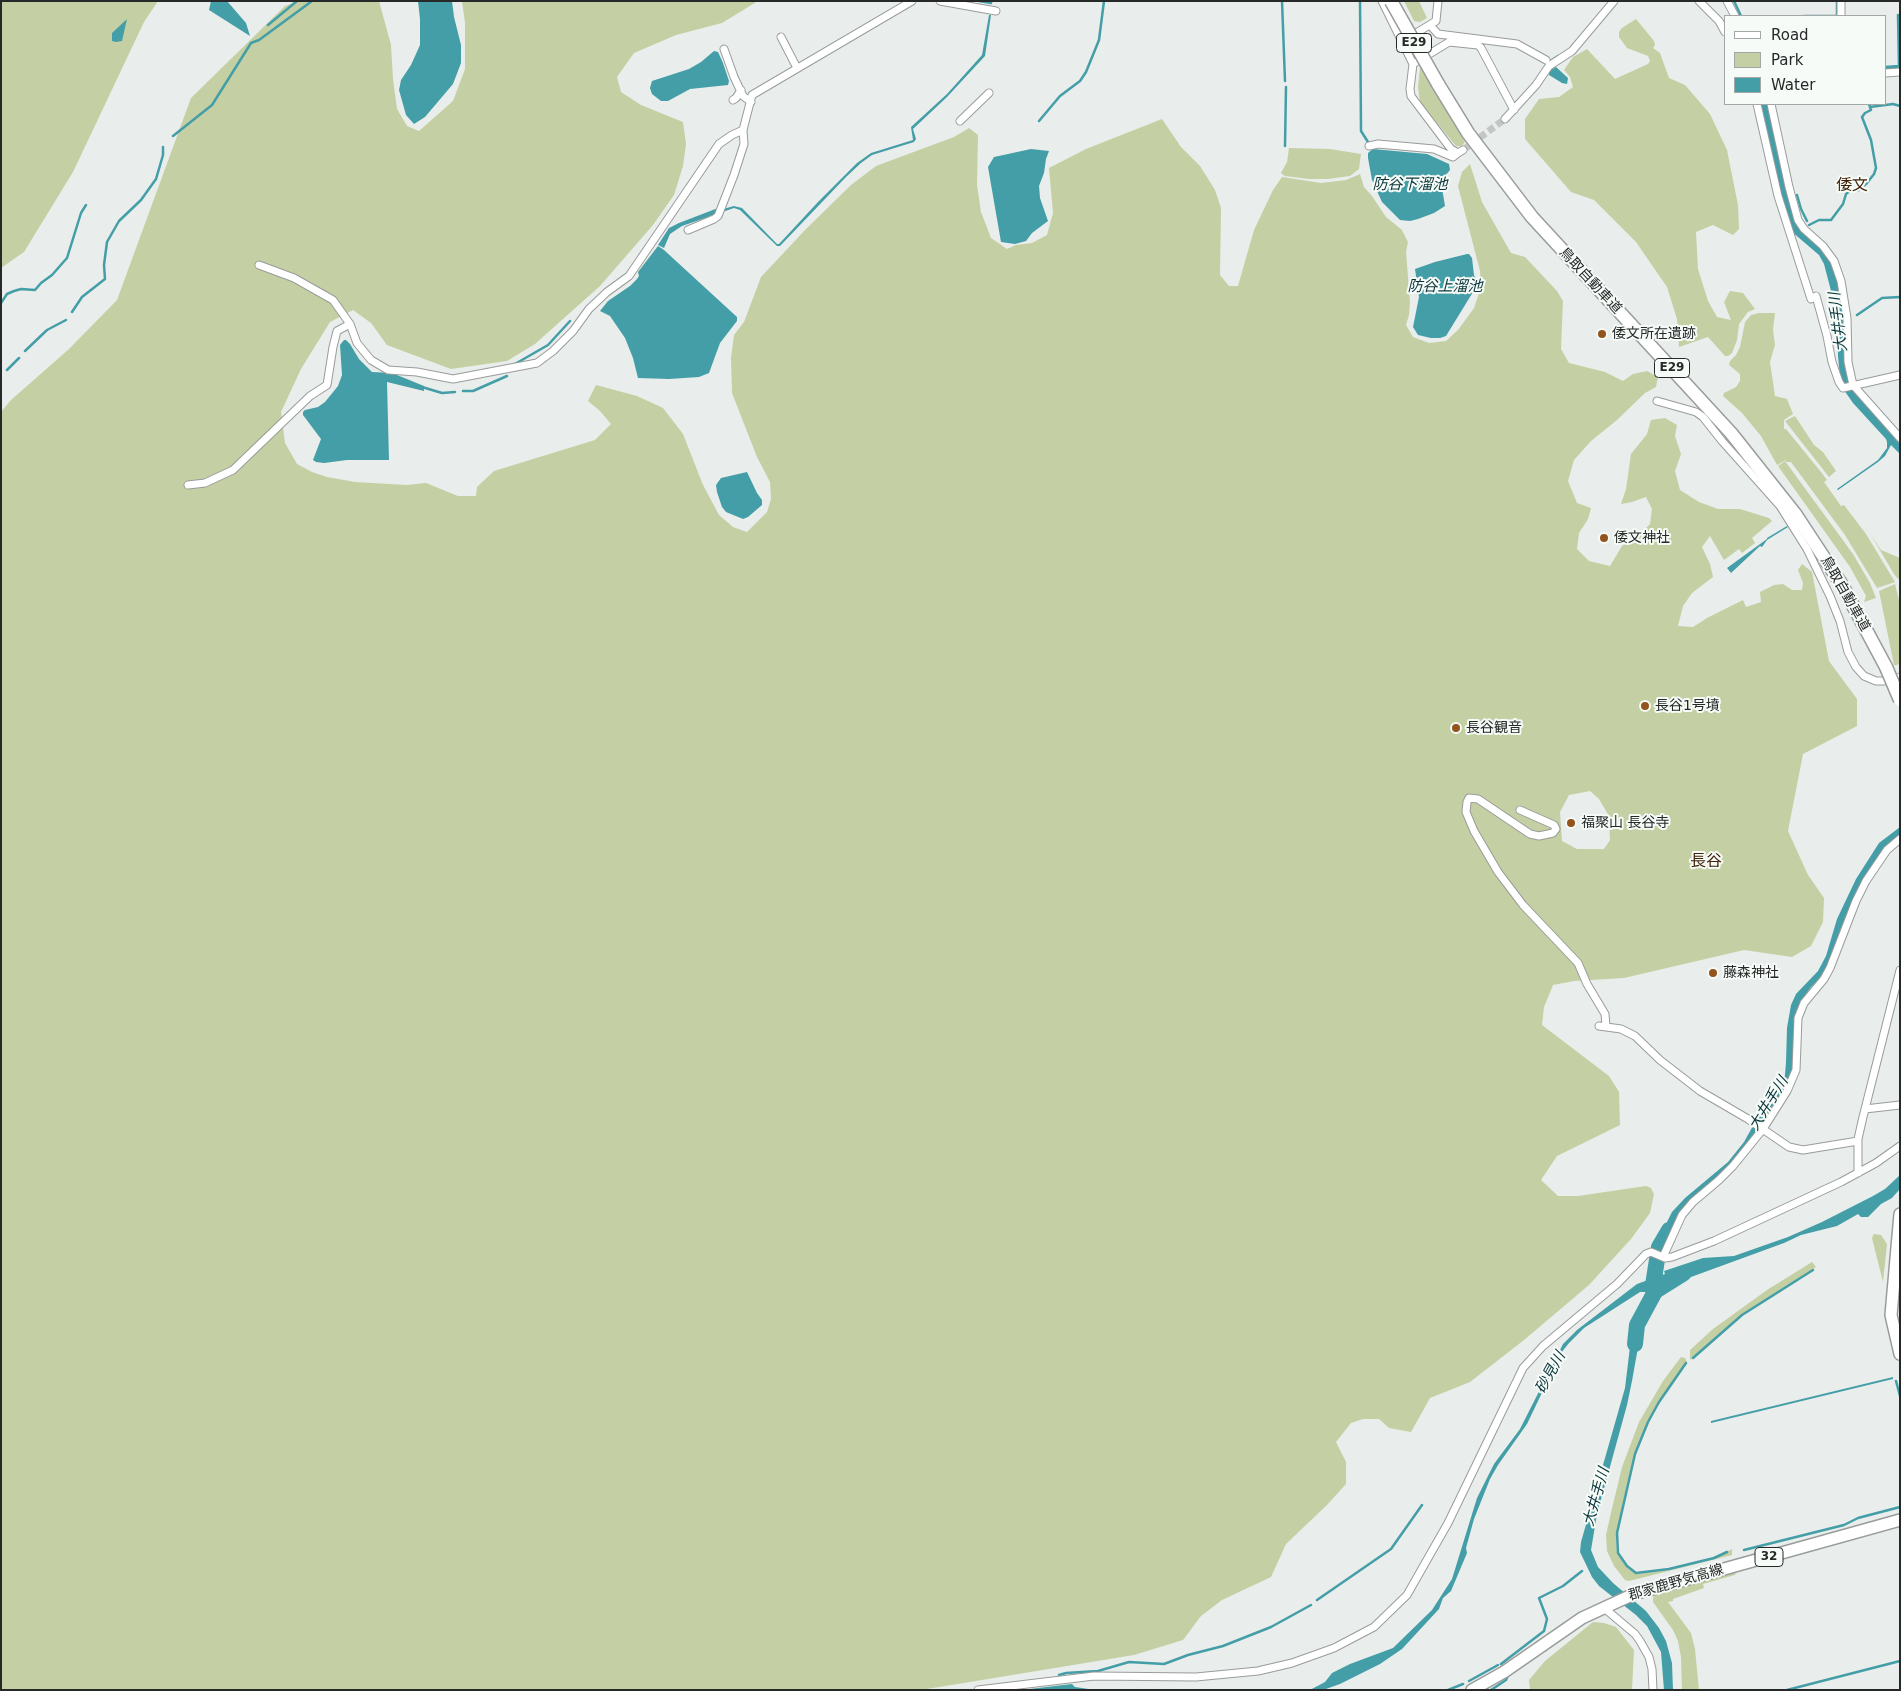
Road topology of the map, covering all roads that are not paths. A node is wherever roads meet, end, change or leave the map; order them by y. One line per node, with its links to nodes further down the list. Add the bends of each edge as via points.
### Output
1 (912, 1): 21 (street)
2 (940, 1): 11 (street)
3 (1382, 1): 17 (street)
4 (1391, 1): 24 (highway, 鳥取自動車道 / E29, bridge)
5 (1397, 1): 24 (highway, 鳥取自動車道 / E29)
6 (1438, 1): 14 (street, via 1436,21)
7 (1614, 1): 31 (street, via 1572,51 1549,66)
8 (1699, 1): 15 (street)
9 (1727, 1): 12 (street)
10 (1841, 1): 13 (street)
11 (996, 11)
12 (1734, 15)
13 (1841, 15)
14 (1430, 25): 17 (street); 19 (street, via 1438,34 1517,44)
15 (1724, 30)
16 (781, 38): 21 (street)
17 (1402, 42): 20 (street)
18 (724, 48): 25 (street)
19 (1546, 60)
20 (1413, 64): 31 (street, via 1449,42 1478,46); 35 (street, via 1412,96 1451,149 1461,152 1453,157 1434,149)
21 (797, 68): 28 (street, via 752,95)
22 (1900, 72): 23 (street)
23 (1886, 73)
24 (1440, 83): 44 (highway, 鳥取自動車道 / E29, via 1472,130 1550,225 1696,384 1773,475 1828,552 1861,607)
25 (740, 90): 27 (street); 28 (street)
26 (989, 93): 33 (street)
27 (732, 100)
28 (751, 102): 34 (street)
29 (1757, 105): 40 (street, via 1778,196 1811,299 1816,296 1832,362 1843,388)
30 (1771, 105): 40 (street, via 1798,220 1834,261 1840,281)
31 (1514, 110): 32 (street)
32 (1505, 119)
33 (960, 120)
34 (743, 130): 36 (street, via 744,144 718,216); 38 (street, via 719,144 629,276 589,308 554,351 537,362 453,379 388,370 371,360 357,343)
35 (1369, 146)
36 (688, 230)
37 (259, 265): 38 (street, via 294,278 333,300)
38 (350, 324): 43 (street, via 337,331 327,385 310,396 233,470 205,483)
39 (1900, 375): 40 (street)
40 (1853, 385): 42 (street)
41 (1657, 401): 45 (street, via 1703,417 1780,506 1807,549 1830,596 1856,667 1864,676 1876,681)
42 (1900, 438)
43 (188, 484)
44 (1888, 666): 46 (highway, 鳥取自動車道 / E29); 47 (highway, 鳥取自動車道 / E29, bridge)
45 (1900, 677)
46 (1900, 686)
47 (1900, 700)
48 (1520, 810): 53 (street, via 1554,825 1556,830 1539,836 1530,834 1478,799 1469,798 1466,812 1498,872 1523,905 1578,963 1605,1014 1602,1026 1621,1029 1635,1036 1700,1091)
49 (1900, 839): 53 (street, via 1887,850 1866,881 1830,968 1804,1003 1798,1018 1795,1070 1787,1090)
50 (1900, 970): 52 (street)
51 (1900, 1105): 52 (street)
52 (1864, 1109): 54 (street)
53 (1762, 1129): 54 (street, via 1789,1147 1803,1150); 58 (street, via 1733,1166 1686,1209)
54 (1858, 1141): 56 (street)
55 (1900, 1146): 56 (street)
56 (1858, 1173): 58 (street, via 1714,1242 1678,1255)
57 (1900, 1214): 59 (main road, via 1891,1315)
58 (1662, 1256): 62 (street, via 1651,1252 1642,1256 1623,1279 1543,1346 1523,1368 1448,1523 1407,1594 1374,1627 1317,1654 1258,1671 1196,1677 1094,1676)
59 (1900, 1354)
60 (1900, 1520): 61 (main road, 郡家鹿野気高線 / 32, via 1634,1594)
61 (1603, 1607): 63 (main road, 郡家鹿野気高線 / 32); 64 (street, via 1640,1640 1649,1657)
62 (978, 1690)
63 (1472, 1690)
64 (1653, 1690)

